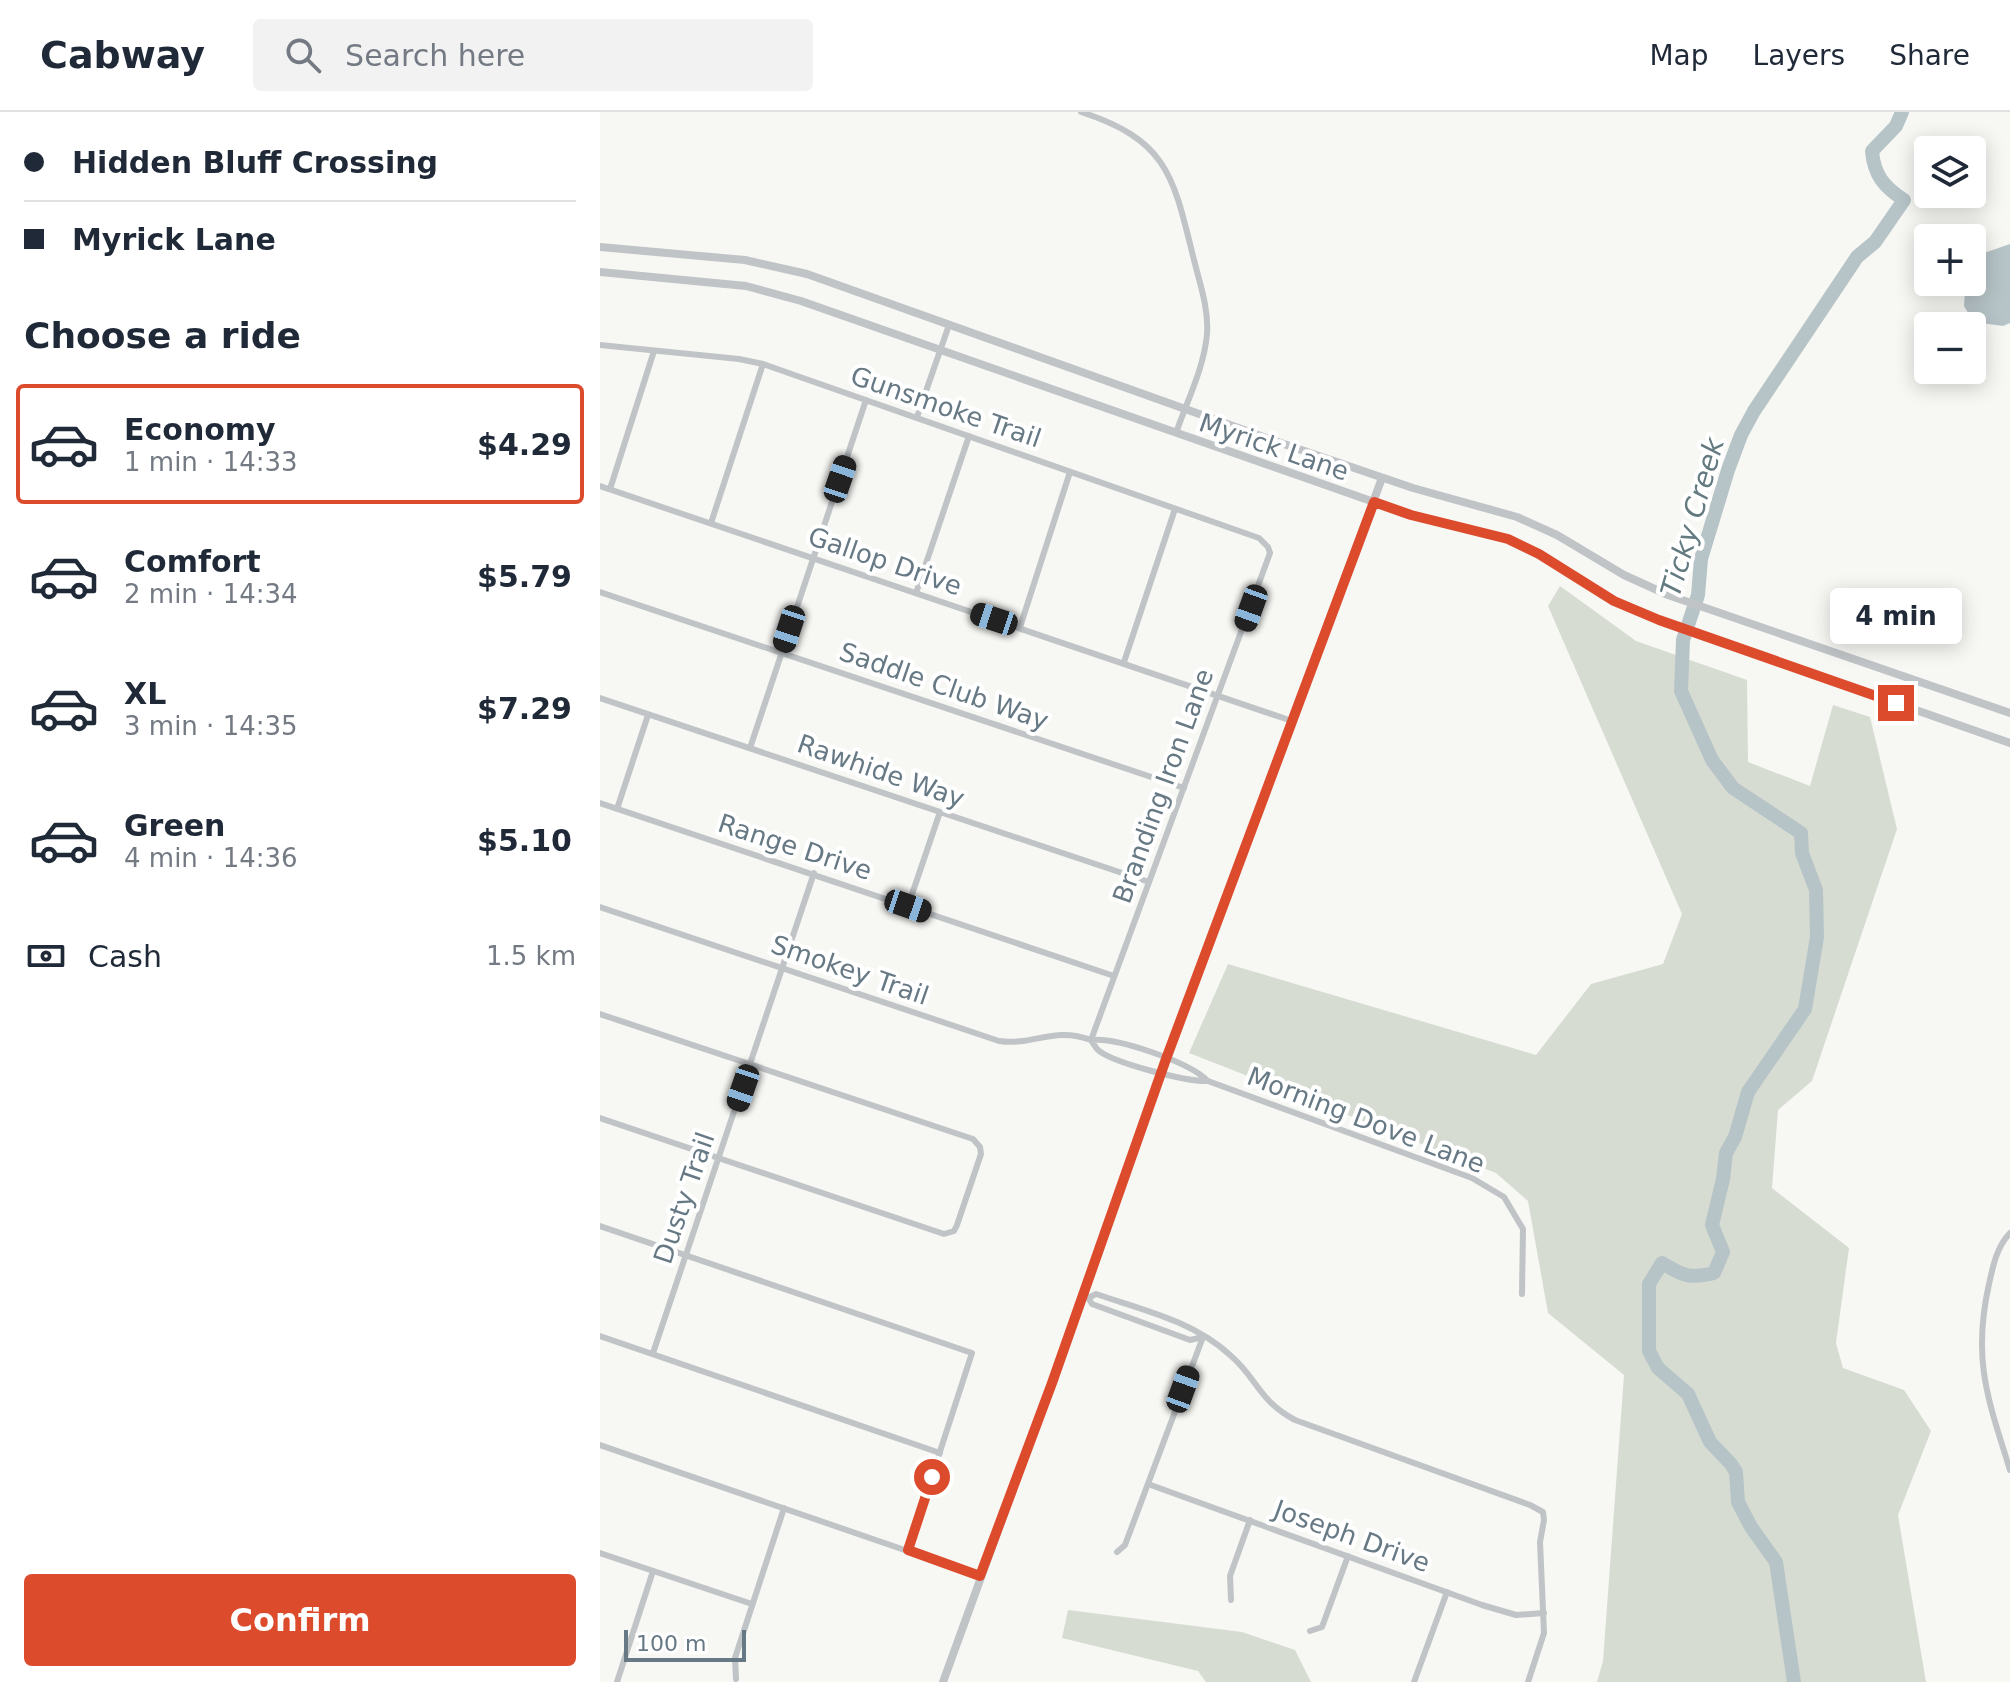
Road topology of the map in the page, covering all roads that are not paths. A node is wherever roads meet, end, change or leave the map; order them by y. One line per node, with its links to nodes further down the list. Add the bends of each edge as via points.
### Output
1 (1081, 112): 10 (street, via 1117,124 1140,139 1175,186 1207,320 1203,354)
2 (600, 247): 4 (street, Myrick Lane, via 785,268)
3 (600, 272): 6 (street, Myrick Lane, via 759,288)
4 (949, 325): 6 (street); 10 (street, Myrick Lane)
5 (600, 345): 7 (street, Gunsmoke Trail)
6 (940, 350): 11 (street); 12 (street, Myrick Lane)
7 (654, 351): 8 (street, Gunsmoke Trail); 17 (street)
8 (763, 364): 9 (street, Gunsmoke Trail); 20 (street)
9 (866, 400): 11 (street, Gunsmoke Trail); 22 (street)
10 (1185, 409): 12 (street); 15 (street, Myrick Lane)
11 (917, 417): 13 (street, Gunsmoke Trail)
12 (1176, 434): 18 (street, Myrick Lane)
13 (969, 436): 14 (street, Gunsmoke Trail); 24 (street)
14 (1070, 472): 19 (street, Gunsmoke Trail); 25 (street)
15 (1382, 478): 18 (street); 30 (street, Myrick Lane, via 1517,517 1668,595)
16 (600, 486): 17 (street, Gallop Drive)
17 (610, 489): 20 (street, Gallop Drive)
18 (1374, 502): 32 (street); 33 (street, Myrick Lane, via 1508,539 1614,601 1659,620)
19 (1175, 509): 21 (street, Gunsmoke Trail, via 1259,538); 27 (street)
20 (711, 523): 22 (street, Gallop Drive)
21 (1268, 547): 28 (street, Branding Iron Lane, via 1270,558)
22 (813, 557): 24 (street, Gallop Drive); 26 (street)
23 (600, 592): 26 (street, Saddle Club Way)
24 (916, 593): 25 (street, Gallop Drive)
25 (1020, 627): 27 (street, Gallop Drive)
26 (781, 652): 34 (street); 35 (street, Saddle Club Way)
27 (1124, 662): 28 (street, Gallop Drive)
28 (1219, 695): 32 (street, Gallop Drive); 35 (street, Branding Iron Lane)
29 (600, 698): 31 (street, Rawhide Way)
30 (2010, 713)
31 (648, 715): 34 (street, Rawhide Way); 37 (street)
32 (1292, 721): 47 (street)
33 (2010, 743)
34 (750, 748): 38 (street, Rawhide Way)
35 (1184, 788): 40 (street, Branding Iron Lane)
36 (600, 803): 37 (street, Range Drive)
37 (617, 809): 39 (street, Range Drive)
38 (940, 812): 40 (street, Rawhide Way); 41 (street)
39 (814, 873): 41 (street, Range Drive); 43 (street, Dusty Trail)
40 (1149, 882): 44 (street, Branding Iron Lane)
41 (908, 906): 44 (street, Range Drive)
42 (600, 907): 43 (street, Smokey Trail)
43 (783, 969): 46 (street, Smokey Trail, via 999,1041 1060,1033); 48 (street, Dusty Trail)
44 (1114, 976): 46 (street, Branding Iron Lane)
45 (600, 1014): 48 (street)
46 (1091, 1040): 47 (street, Smokey Trail, via 1107,1038); 49 (street, Smokey Trail, via 1099,1051)
47 (1166, 1059): 49 (street); 50 (street, Morning Dove Lane, via 1196,1070)
48 (751, 1065): 52 (street, Dusty Trail); 52 (street, via 973,1139 980,1147 979,1159 957,1225 949,1234 937,1233)
49 (1160, 1074): 50 (street, Morning Dove Lane); 57 (street)
50 (1208, 1081): 56 (street, Morning Dove Lane, via 1472,1178 1504,1197 1523,1229)
51 (600, 1118): 52 (street)
52 (719, 1159): 55 (street, Dusty Trail)
53 (600, 1226): 55 (street)
54 (2010, 1233): 63 (street, via 1994,1260 1980,1334 1987,1396)
55 (686, 1255): 60 (street, Dusty Trail); 62 (street, via 972,1353)
56 (1522, 1294)
57 (1087, 1296): 59 (street, via 1096,1294 1191,1326); 59 (street, via 1092,1304 1190,1340); 72 (street)
58 (600, 1336): 60 (street)
59 (1203, 1337): 64 (street); 76 (street, via 1231,1355 1271,1406 1295,1420 1543,1512)
60 (653, 1353): 62 (street)
61 (600, 1445): 65 (street)
62 (940, 1453): 67 (street)
63 (2010, 1470)
64 (1148, 1484): 66 (street, Joseph Drive); 68 (street, via 1125,1545)
65 (784, 1508): 67 (street); 75 (street)
66 (1250, 1520): 70 (street, Joseph Drive); 74 (street, via 1230,1576)
67 (908, 1550): 72 (street)
68 (1117, 1552)
69 (600, 1553): 71 (street)
70 (1348, 1556): 73 (street, Joseph Drive); 77 (street, via 1322,1627)
71 (653, 1571): 75 (street); 79 (street)
72 (980, 1576): 80 (street)
73 (1447, 1592): 76 (street, Joseph Drive, via 1516,1615); 81 (street)
74 (1231, 1600)
75 (752, 1604): 78 (street, via 735,1658)
76 (1544, 1613): 82 (street, via 1542,1642)
77 (1310, 1631)
78 (736, 1679)
79 (617, 1682)
80 (943, 1682)
81 (1414, 1682)
82 (1528, 1682)

